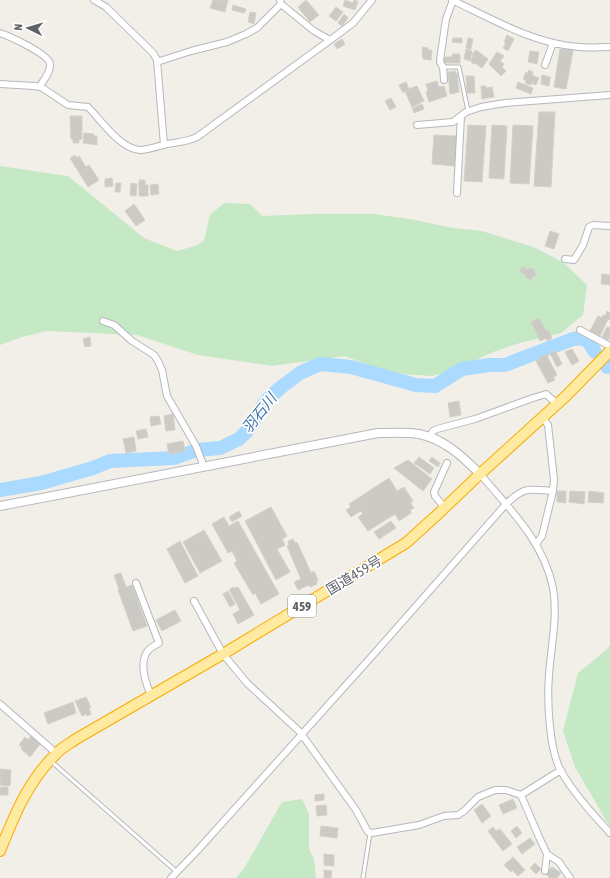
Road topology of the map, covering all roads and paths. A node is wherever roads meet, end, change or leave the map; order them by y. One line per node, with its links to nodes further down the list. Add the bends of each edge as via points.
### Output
1 (94, 0): 9 (street, via 106,7 144,44 153,53)
2 (372, 0): 6 (street, via 353,22)
3 (452, 0): 7 (street, via 524,34); 11 (street, via 446,19 441,53 440,62)
4 (280, 2): 6 (street, via 314,31); 9 (street, via 257,28 246,34)
5 (0, 33): 14 (street, via 12,37 49,60 49,70)
6 (330, 40): 19 (street, via 197,137 189,141)
7 (553, 43): 8 (street, via 578,47); 10 (street)
8 (610, 47)
9 (157, 62): 19 (street)
10 (545, 65)
11 (443, 68): 12 (street); 16 (lane, via 459,67)
12 (444, 80)
13 (0, 84): 14 (street)
14 (39, 87): 19 (street, via 68,106 88,107 127,146 140,150)
15 (610, 95): 16 (street, via 506,103)
16 (468, 111): 17 (street)
17 (461, 116): 18 (street, via 453,122 444,124); 20 (street)
18 (417, 125)
19 (164, 145)
20 (458, 193)
21 (610, 226): 22 (street, via 589,227 574,260)
22 (565, 259)
23 (103, 321): 31 (street, via 114,325 154,355 162,370 167,396 196,446)
24 (580, 330): 25 (street)
25 (610, 346)
26 (610, 351): 27 (highway, 国道459号 / 459)
27 (557, 404): 28 (highway, 国道459号 / 459); 29 (street, via 546,394 433,431)
28 (542, 417): 32 (highway, 国道459号 / 459); 33 (street, via 548,425)
29 (429, 438): 31 (street, via 418,434 378,433); 32 (street, via 460,454)
30 (447, 463): 36 (street, via 434,492)
31 (204, 467): 35 (street)
32 (480, 474): 34 (street); 36 (highway, 国道459号 / 459)
33 (553, 491): 34 (street, via 522,490); 37 (street, via 542,536)
34 (506, 504): 37 (street); 43 (street)
35 (0, 506)
36 (445, 508): 40 (highway, 国道459号 / 459, via 406,543)
37 (537, 543): 45 (street, via 552,587 554,604 549,705 552,739)
38 (136, 583): 41 (street, via 160,643 151,648 144,658 146,684)
39 (194, 601): 40 (street)
40 (223, 654): 41 (highway, 国道459号 / 459); 43 (street, via 248,683)
41 (151, 695): 44 (highway, 国道459号 / 459, via 76,739)
42 (1, 706): 44 (street)
43 (302, 735): 47 (street); 52 (street)
44 (53, 757): 49 (highway, 国道459号 / 459, via 27,791); 52 (lane)
45 (561, 770): 46 (street); 48 (street, via 594,816)
46 (521, 796): 47 (street, via 506,790 495,790 478,797 458,815); 50 (street)
47 (370, 833): 54 (lane)
48 (610, 833)
49 (0, 851)
50 (547, 854): 51 (street); 55 (street, via 559,862)
51 (545, 871)
52 (177, 872): 53 (street)
53 (171, 878)
54 (363, 878)
55 (570, 878)

